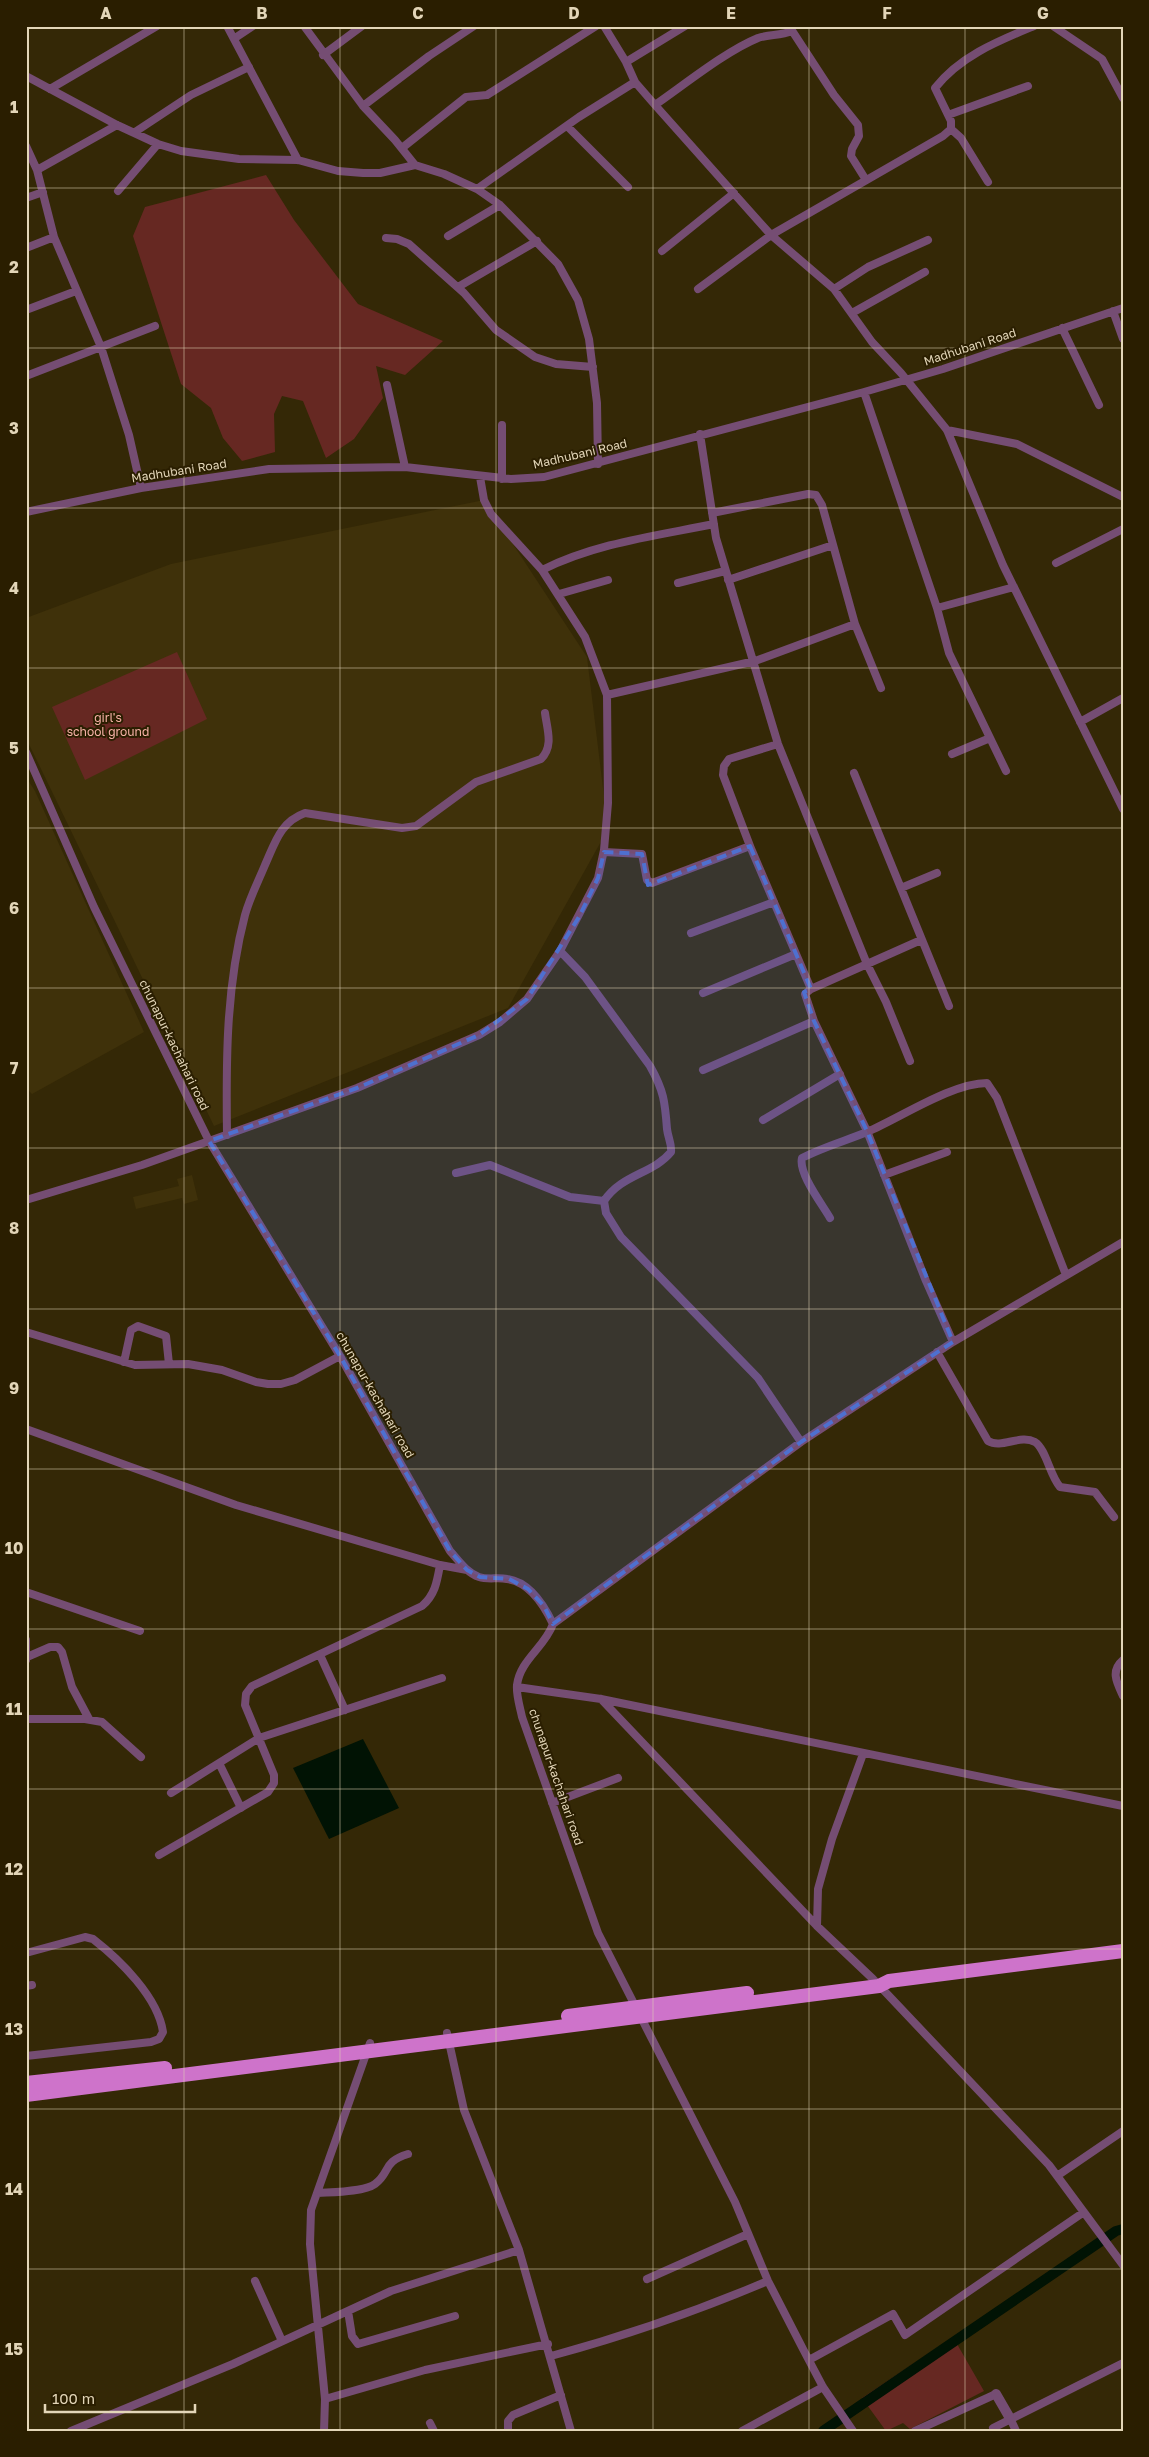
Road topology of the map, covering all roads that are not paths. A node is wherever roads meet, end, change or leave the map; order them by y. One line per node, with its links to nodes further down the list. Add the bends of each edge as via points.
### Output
1 (157, 26): 20 (street)
2 (227, 26): 13 (street)
3 (253, 26): 13 (street)
4 (304, 26): 14 (street)
5 (362, 26): 14 (street)
6 (474, 26): 23 (street)
7 (596, 26): 31 (street, via 487,95 466,97)
8 (604, 26): 15 (street)
9 (685, 26): 15 (street)
10 (1034, 26): 24 (street, via 991,44 943,78 935,88)
11 (1054, 26): 21 (street, via 1102,59)
12 (790, 28): 22 (street, via 777,37 758,38); 36 (street, via 834,96 858,125 859,136 852,156)
13 (235, 38): 16 (street)
14 (323, 55): 23 (street)
15 (626, 62): 18 (street)
16 (249, 67): 28 (street, via 191,95); 33 (street)
17 (26, 76): 20 (street)
18 (635, 82): 22 (street); 26 (street)
19 (1028, 86): 24 (street)
20 (50, 89): 25 (street)
21 (1123, 98)
22 (655, 105): 42 (street)
23 (363, 106): 31 (street)
24 (948, 115): 27 (street)
25 (117, 125): 28 (street); 35 (street)
26 (567, 126): 38 (street); 39 (street)
27 (951, 129): 36 (street); 37 (street, via 961,138)
28 (135, 132): 29 (street)
29 (158, 144): 33 (street, via 229,158); 40 (street)
30 (26, 146): 32 (street)
31 (402, 148): 34 (street)
32 (29, 160): 35 (street)
33 (298, 160): 34 (street, via 338,171 363,173 380,173)
34 (415, 165): 39 (street)
35 (37, 170): 41 (street)
36 (866, 180): 45 (street)
37 (988, 182)
38 (628, 188)
39 (477, 190): 44 (street)
40 (118, 191)
41 (43, 192): 43 (street); 47 (street)
42 (734, 193): 45 (street); 52 (street)
43 (26, 198)
44 (500, 206): 46 (street); 50 (street)
45 (771, 235): 55 (street); 56 (street)
46 (448, 236)
47 (54, 237): 51 (street); 57 (street)
48 (386, 238): 54 (street, via 408,244)
49 (928, 240): 56 (street, via 868,267)
50 (537, 241): 54 (street); 66 (street, via 558,264 578,300)
51 (26, 248)
52 (662, 250)
53 (925, 272): 61 (street)
54 (458, 287): 66 (street, via 496,330 535,357 556,364)
55 (698, 289)
56 (834, 289): 61 (street)
57 (76, 291): 59 (street); 65 (street)
58 (1123, 308): 60 (street, Madhubani Road)
59 (26, 310)
60 (1113, 311): 63 (street, Madhubani Road); 64 (street)
61 (852, 313): 68 (street, via 872,342)
62 (155, 326): 65 (street)
63 (1062, 328): 68 (street, Madhubani Road); 71 (street)
64 (1123, 338)
65 (101, 347): 67 (street); 79 (street)
66 (593, 367): 75 (street)
67 (26, 376)
68 (906, 380): 70 (street, Madhubani Road); 73 (street)
69 (387, 385): 76 (street)
70 (864, 392): 74 (street, Madhubani Road); 94 (street)
71 (1098, 405)
72 (502, 425): 78 (street)
73 (947, 430): 80 (street, via 1017,444); 92 (street)
74 (700, 434): 75 (street, Madhubani Road); 82 (street)
75 (598, 464): 78 (street, Madhubani Road, via 544,477)
76 (404, 467): 77 (street, Madhubani Road); 79 (street, Madhubani Road, via 269,470)
77 (480, 477): 78 (street, Madhubani Road); 87 (street, via 490,514)
78 (502, 479)
79 (142, 488): 81 (street, Madhubani Road)
80 (1123, 498)
81 (26, 512)
82 (712, 514): 83 (street); 85 (street, via 812,494 820,499)
83 (714, 524): 87 (street, via 597,547); 88 (street)
84 (1123, 529): 86 (street)
85 (833, 545): 90 (street); 95 (street)
86 (1056, 563)
87 (542, 570): 93 (street)
88 (725, 571): 90 (street); 91 (street)
89 (608, 580): 93 (street)
90 (728, 580): 96 (street)
91 (678, 583)
92 (1014, 587): 94 (street); 101 (street)
93 (559, 594): 98 (street, via 585,636)
94 (937, 608): 102 (street, via 949,653)
95 (855, 624): 96 (street); 97 (street)
96 (752, 661): 98 (street); 103 (street)
97 (881, 688)
98 (607, 695): 110 (street, via 608,829)
99 (1123, 698): 101 (street)
100 (545, 713): 128 (street, via 550,746 541,759 476,782 416,826 402,828 304,813 292,818 281,829 245,914 234,968 227,1025)
101 (1080, 722): 108 (street)
102 (990, 738): 105 (street); 106 (street)
103 (778, 744): 109 (street, via 739,754 724,766 723,775); 118 (street)
104 (26, 752): 129 (street, chunapur-kachahari road, via 94,907)
105 (952, 754)
106 (1006, 771)
107 (854, 773): 112 (street)
108 (1123, 809)
109 (750, 846): 110 (street, via 652,883 647,880 642,854); 113 (street)
110 (604, 852): 116 (street, via 598,878)
111 (937, 873): 112 (street)
112 (900, 888): 115 (street)
113 (774, 902): 114 (street); 117 (street)
114 (691, 933)
115 (922, 940): 118 (street); 121 (street)
116 (560, 951): 128 (street, via 527,999 479,1035 357,1088); 134 (street, via 585,977 650,1066 666,1104 671,1152 660,1162 618,1184)
117 (796, 954): 119 (street); 120 (street)
118 (867, 964): 119 (street); 123 (street)
119 (811, 989): 122 (street, via 805,994)
120 (702, 993)
121 (949, 1006)
122 (814, 1021): 124 (street); 125 (street)
123 (910, 1061)
124 (703, 1070)
125 (840, 1074): 126 (street); 127 (street)
126 (762, 1120)
127 (867, 1132): 132 (street); 135 (street, via 802,1158 800,1165 804,1174); 137 (street, via 949,1092 978,1083 987,1084 997,1098)
128 (227, 1135): 129 (street)
129 (209, 1141): 133 (street); 141 (street, chunapur-kachahari road)
130 (947, 1152): 132 (street)
131 (456, 1173): 134 (street, via 490,1165 570,1197)
132 (884, 1175): 139 (street)
133 (26, 1200)
134 (604, 1201): 145 (street, via 606,1213 621,1237 758,1378)
135 (830, 1218)
136 (1123, 1242): 137 (street)
137 (1066, 1275): 139 (street)
138 (26, 1332): 142 (street)
139 (953, 1342): 140 (street)
140 (936, 1352): 145 (street); 146 (street, via 988,1441 992,1444 1026,1440 1035,1443 1060,1487 1095,1492)
141 (340, 1356): 143 (street, via 281,1384 256,1382 206,1367); 148 (street, chunapur-kachahari road, via 450,1552)
142 (124, 1362): 143 (street, via 135,1365); 143 (street, via 131,1330 138,1326 166,1336)
143 (169, 1364)
144 (26, 1429): 147 (street, via 236,1505)
145 (801, 1442): 150 (street)
146 (1114, 1517)
147 (440, 1565): 148 (street); 153 (street, via 431,1599 422,1606)
148 (467, 1570): 150 (street, chunapur-kachahari road, via 480,1578 509,1579 528,1589 544,1606)
149 (26, 1592): 151 (street)
150 (553, 1624): 157 (street, via 543,1645 520,1672)
151 (140, 1631)
152 (26, 1640): 154 (street)
153 (320, 1655): 160 (street); 163 (street, via 252,1686 246,1694 245,1705)
154 (27, 1659): 162 (street, via 50,1647 58,1647 72,1686)
155 (1123, 1660): 158 (street, via 1116,1667 1115,1674)
156 (442, 1678): 160 (street)
157 (517, 1687): 159 (street); 169 (street, chunapur-kachahari road, via 522,1717)
158 (1123, 1696)
159 (601, 1699): 164 (street); 173 (street)
160 (345, 1710): 163 (street)
161 (26, 1719): 162 (street)
162 (89, 1719): 165 (street, via 102,1722)
163 (259, 1738): 166 (street); 171 (street, via 274,1775 274,1783 268,1792)
164 (863, 1754): 170 (street); 173 (street, via 832,1839 818,1889)
165 (141, 1757)
166 (219, 1763): 168 (street); 171 (street)
167 (618, 1778): 169 (street)
168 (171, 1793)
169 (552, 1803): 177 (street, chunapur-kachahari road, via 598,1933)
170 (1123, 1806)
171 (241, 1808): 172 (street)
172 (159, 1854)
173 (817, 1926): 176 (street)
174 (1123, 1951): 176 (highway)
175 (26, 1953): 180 (street, via 86,1937 93,1939 139,1983 158,2013 163,2032 159,2039 151,2042)
176 (880, 1982): 177 (highway); 185 (street)
177 (636, 2011): 178 (highway); 188 (street, chunapur-kachahari road, via 735,2202)
178 (448, 2037): 179 (highway); 189 (street, via 464,2110)
179 (369, 2047): 181 (highway); 182 (highway); 186 (street)
180 (26, 2056)
181 (26, 2083)
182 (26, 2094)
183 (1123, 2131): 185 (street)
184 (408, 2154): 186 (street, via 392,2160 379,2180 369,2188)
185 (1057, 2176): 187 (street)
186 (318, 2193): 196 (street, via 310,2226)
187 (1084, 2212): 190 (street); 200 (street, via 906,2335 893,2314)
188 (748, 2234): 191 (street); 193 (street, chunapur-kachahari road)
189 (519, 2250): 194 (street, via 391,2291); 198 (street)
190 (1123, 2264)
191 (647, 2279)
192 (255, 2281): 197 (street)
193 (768, 2281): 199 (street, via 622,2337); 200 (street, chunapur-kachahari road)
194 (348, 2311): 195 (street, via 352,2336 358,2344); 196 (street)
195 (455, 2316)
196 (319, 2325): 197 (street); 205 (street)
197 (282, 2341): 209 (street)
198 (548, 2344): 199 (street); 205 (street, via 425,2370)
199 (551, 2356): 204 (street)
200 (809, 2360): 202 (street, chunapur-kachahari road)
201 (1123, 2363): 206 (street)
202 (823, 2387): 208 (street, chunapur-kachahari road); 213 (street)
203 (996, 2394): 206 (street); 214 (street)
204 (561, 2395): 211 (street, via 513,2415 508,2421); 212 (street)
205 (325, 2399): 210 (street)
206 (1011, 2420): 207 (street); 215 (street)
207 (993, 2428)
208 (852, 2429)
209 (71, 2431)
210 (324, 2431)
211 (508, 2431)
212 (571, 2431)
213 (742, 2431)
214 (915, 2431)
215 (1016, 2431)

